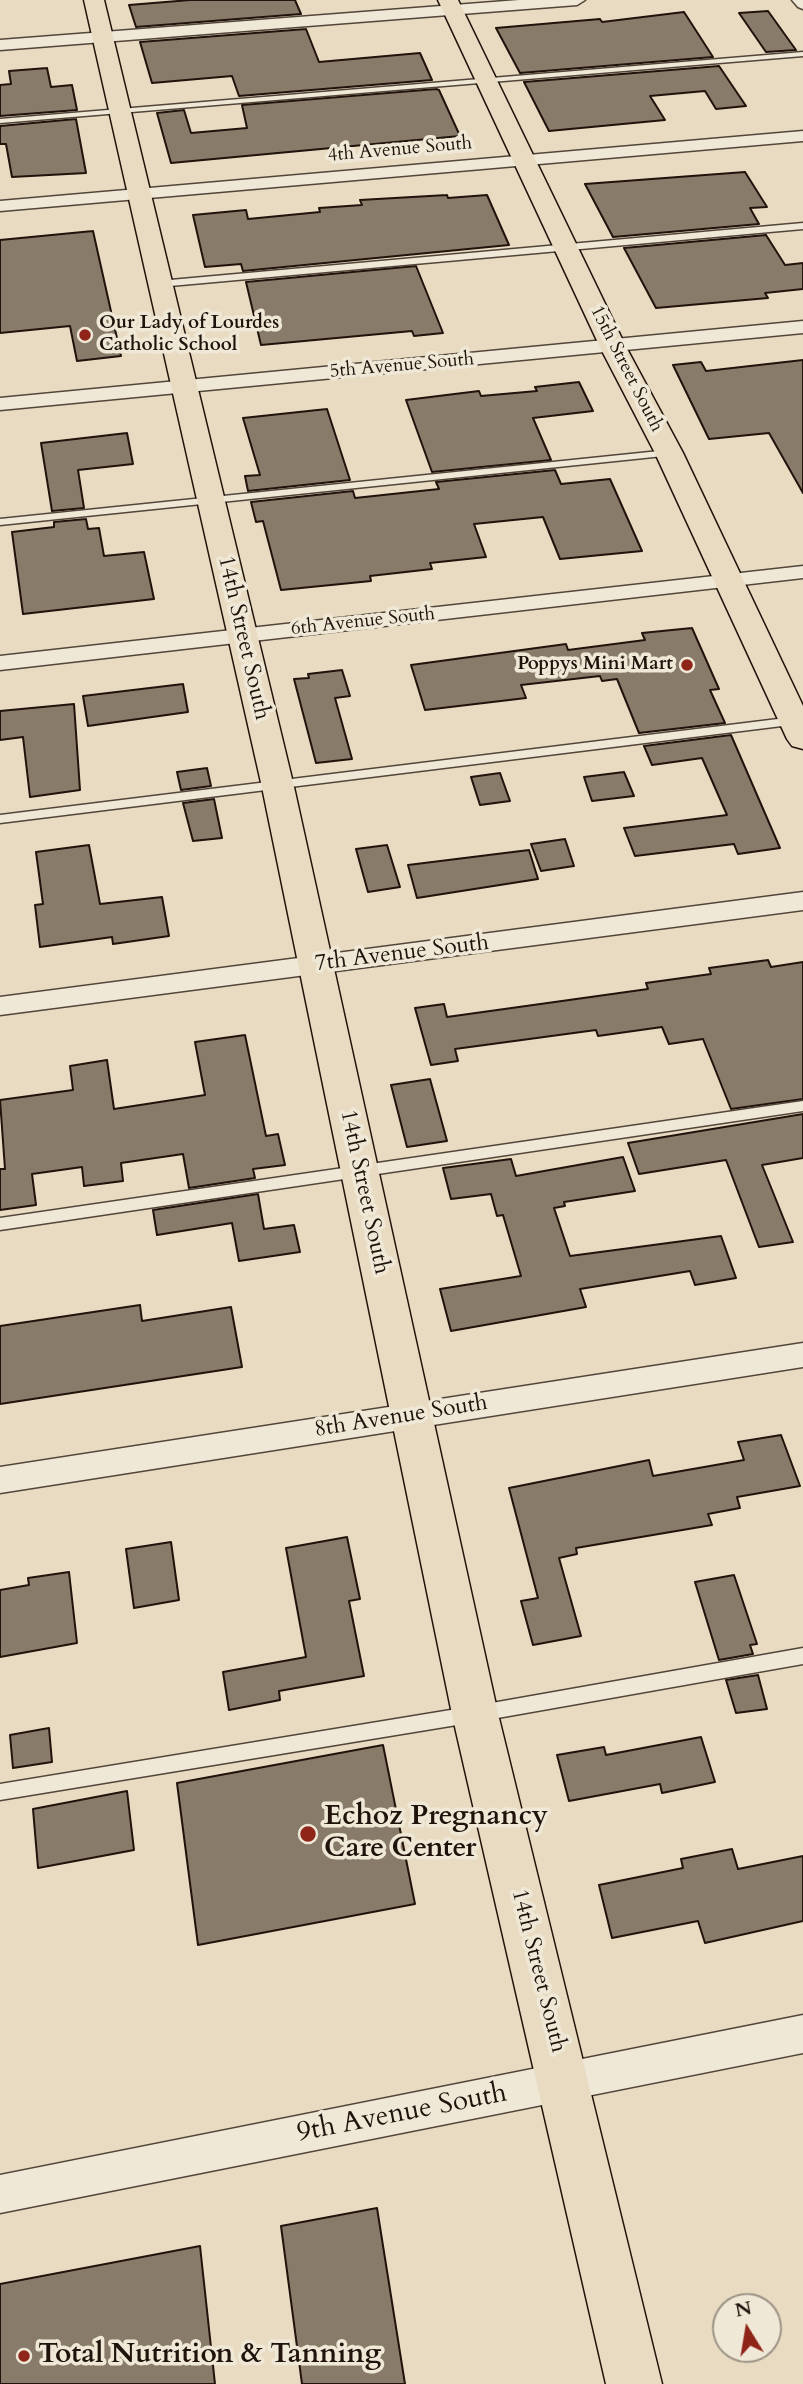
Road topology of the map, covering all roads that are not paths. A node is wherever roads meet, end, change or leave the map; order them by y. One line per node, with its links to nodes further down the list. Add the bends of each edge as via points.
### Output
1 (94, 0): 6 (main road, 14th Street South)
2 (577, 0): 5 (street)
3 (800, 0): 4 (street)
4 (803, 4)
5 (450, 5): 6 (street); 9 (main road, 15th Street South)
6 (102, 37): 7 (street); 10 (main road, 14th Street South)
7 (0, 45)
8 (803, 54): 9 (lane)
9 (486, 81): 10 (lane); 13 (main road, 15th Street South)
10 (119, 112): 11 (lane); 14 (main road, 14th Street South)
11 (0, 121)
12 (803, 136): 13 (street, 4th Avenue South)
13 (524, 160): 14 (street, 4th Avenue South); 17 (main road, 15th Street South)
14 (139, 194): 15 (street, 4th Avenue South); 18 (main road, 14th Street South)
15 (0, 206)
16 (803, 226): 17 (lane)
17 (567, 248): 18 (lane); 20 (main road, 15th Street South)
18 (159, 284): 21 (main road, 14th Street South)
19 (803, 327): 20 (street, 5th Avenue South)
20 (613, 347): 21 (street, 5th Avenue South); 23 (main road, 15th Street South)
21 (183, 386): 22 (street, 5th Avenue South); 24 (main road, 14th Street South)
22 (0, 404)
23 (669, 453): 24 (lane); 27 (main road, 15th Street South)
24 (213, 499): 25 (lane); 28 (main road, 14th Street South)
25 (0, 522)
26 (803, 572): 27 (street, 6th Avenue South)
27 (726, 581): 28 (street, 6th Avenue South); 30 (main road, 15th Street South)
28 (241, 636): 29 (street, 6th Avenue South); 31 (main road, 14th Street South)
29 (0, 663)
30 (799, 730): 31 (lane)
31 (278, 787): 32 (lane); 34 (main road, 14th Street South)
32 (0, 819)
33 (803, 901): 34 (street, 7th Avenue South)
34 (316, 965): 35 (street, 7th Avenue South); 37 (main road, 14th Street South)
35 (0, 1006)
36 (803, 1106): 37 (lane)
37 (359, 1173): 38 (lane); 40 (main road, 14th Street South)
38 (0, 1224)
39 (803, 1355): 40 (street, 8th Avenue South)
40 (411, 1415): 41 (street, 8th Avenue South); 43 (main road, 14th Street South)
41 (0, 1480)
42 (803, 1656): 43 (lane)
43 (475, 1714): 44 (lane); 46 (main road, 14th Street South)
44 (0, 1792)
45 (803, 2034): 46 (street, 9th Avenue South)
46 (565, 2082): 47 (street, 9th Avenue South); 48 (main road, 14th Street South)
47 (0, 2194)
48 (634, 2384)

